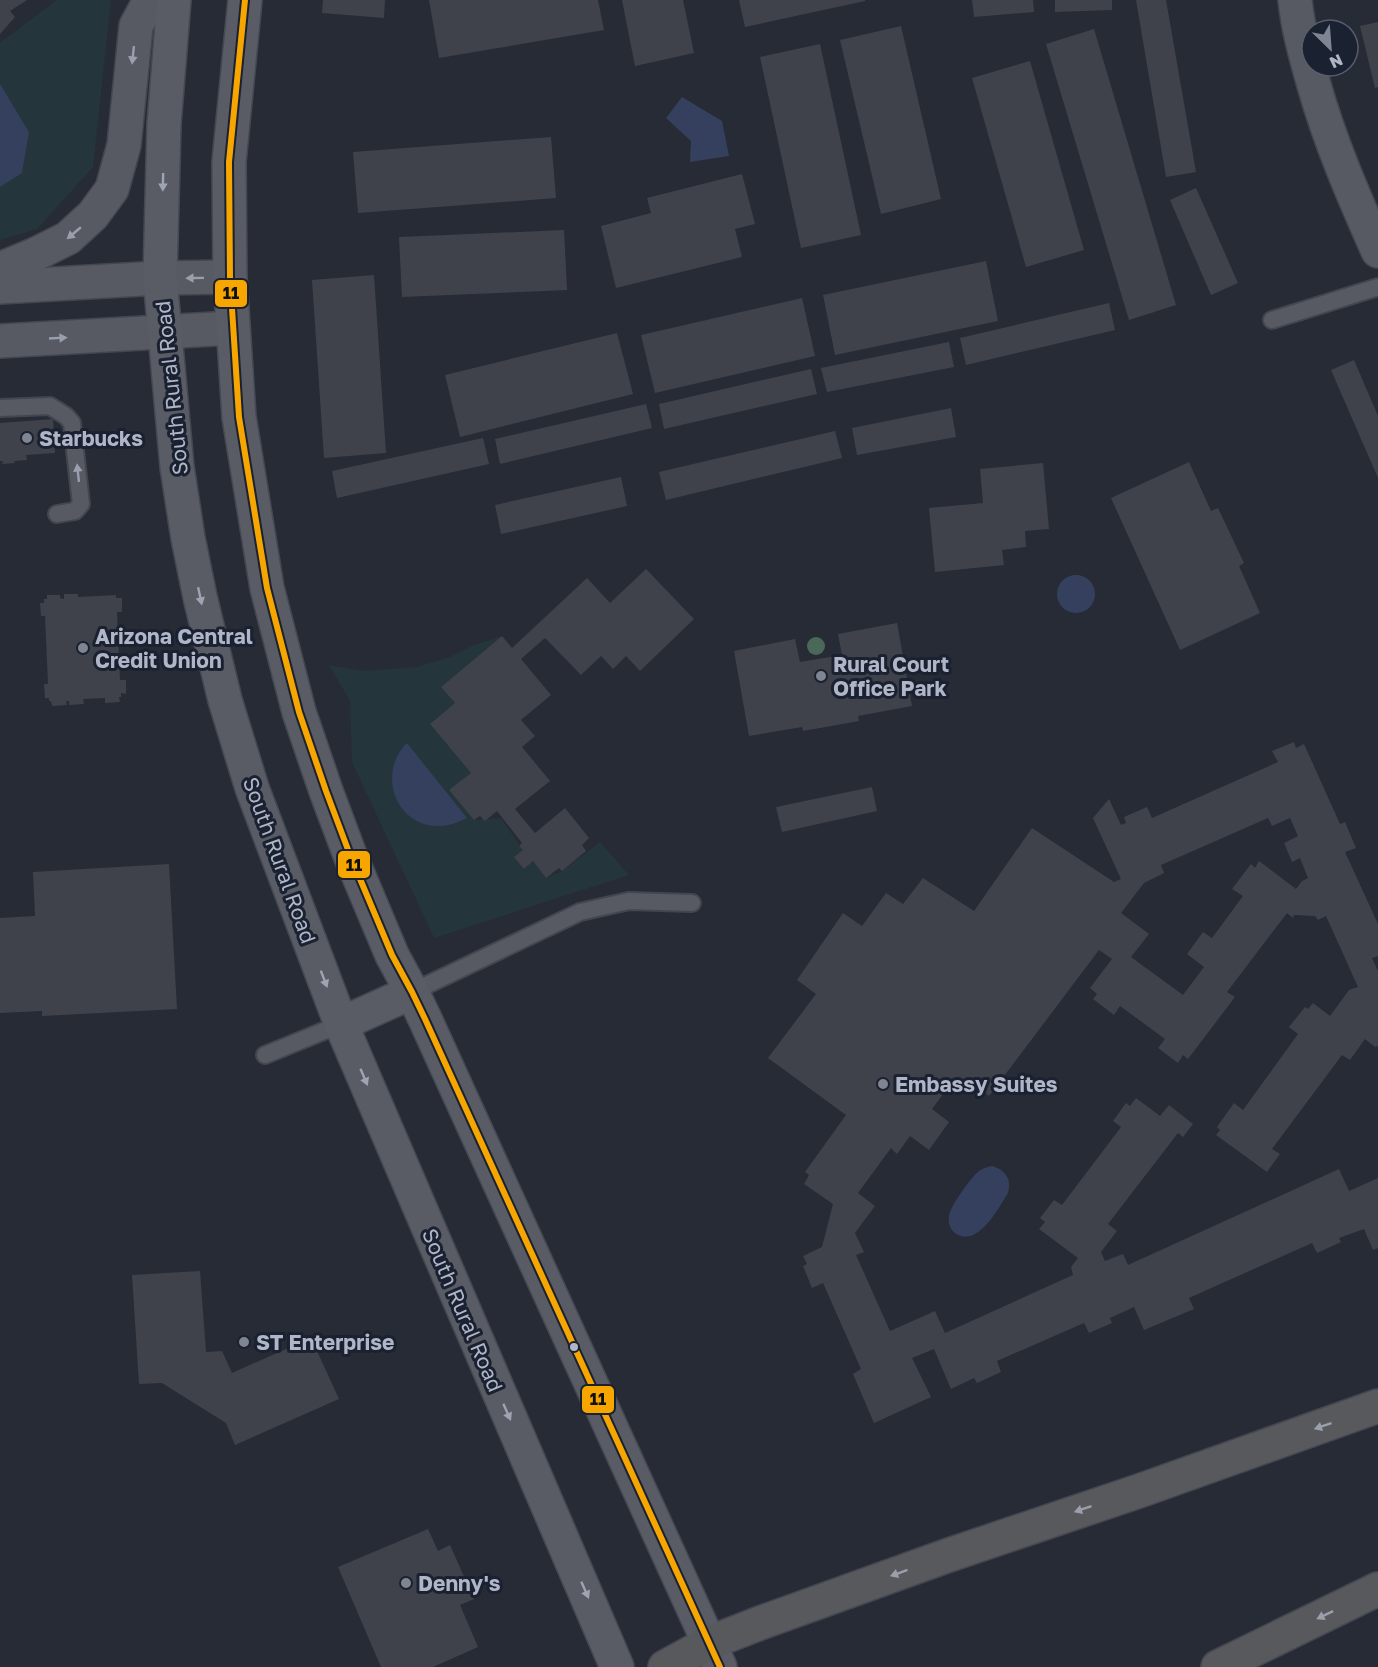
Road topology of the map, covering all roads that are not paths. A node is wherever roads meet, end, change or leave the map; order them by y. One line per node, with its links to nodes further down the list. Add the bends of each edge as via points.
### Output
1 (150, 0): 7 (street, one-way to 7, via 136,26 124,145 112,189 99,209 68,238)
2 (174, 0): 8 (main road, South Rural Road, one-way to 8, via 164,124)
3 (244, 0): 9 (main road, via 229,162)
4 (1295, 0): 5 (street, via 1326,128)
5 (1366, 194): 6 (street)
6 (1378, 251)
7 (0, 268)
8 (160, 278): 9 (street, one-way to 8); 10 (street); 14 (main road, South Rural Road)
9 (230, 278): 13 (main road)
10 (0, 287)
11 (1378, 287): 12 (lane)
12 (1272, 320)
13 (232, 328): 14 (street); 19 (main road, via 238,417 267,588 299,712 350,855)
14 (165, 332): 15 (street, one-way to 14); 20 (main road, South Rural Road, one-way to 20, via 177,467 188,538 225,700 252,789)
15 (0, 341)
16 (0, 408): 17 (lane, one-way to 16, via 75,511 81,504 72,423 50,406)
17 (57, 514)
18 (692, 903): 19 (lane, via 629,901 580,912)
19 (412, 992): 20 (main road); 24 (main road)
20 (341, 1024): 21 (lane); 25 (main road, South Rural Road, one-way to 25)
21 (265, 1055)
22 (1378, 1406): 24 (highway, one-way to 24, via 949,1554)
23 (1378, 1589): 27 (highway, one-way to 27)
24 (714, 1655): 26 (highway)
25 (617, 1667)
26 (665, 1667)
27 (1218, 1667)

